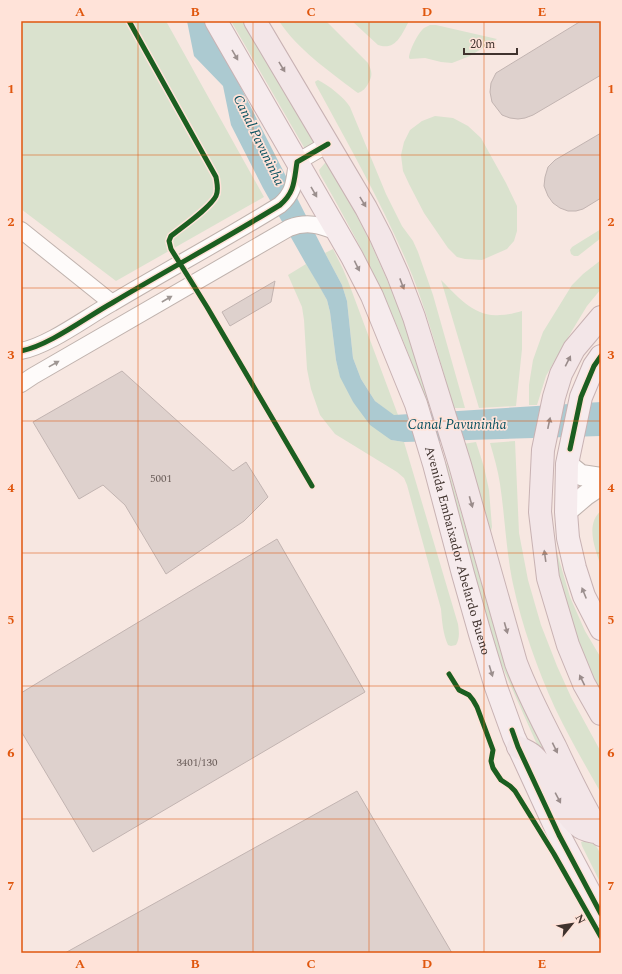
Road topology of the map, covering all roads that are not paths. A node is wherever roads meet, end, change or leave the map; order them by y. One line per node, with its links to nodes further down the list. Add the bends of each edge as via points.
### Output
1 (216, 21): 4 (main road, Avenida Embaixador Abelardo Bueno, one-way to 4)
2 (255, 21): 3 (highway, Avenida Embaixador Abelardo Bueno, one-way to 3)
3 (328, 144): 4 (street); 19 (highway, Avenida Embaixador Abelardo Bueno, one-way to 19, via 366,208 396,269 414,317 460,465 521,677)
4 (297, 162): 6 (main road, Avenida Embaixador Abelardo Bueno, one-way to 6); 7 (street, via 293,188 284,202)
5 (21, 230): 7 (street)
6 (338, 232): 11 (street, one-way to 6, via 288,228 304,224); 18 (main road, Avenida Embaixador Abelardo Bueno, one-way to 18, via 372,296 416,404 480,634)
7 (112, 303): 9 (street, via 49,340)
8 (601, 317): 17 (highway, one-way to 8, via 584,684 568,645 548,578 540,512 543,450 554,397 574,349)
9 (21, 351)
10 (601, 356): 12 (main road, via 581,397)
11 (21, 384)
12 (568, 456): 13 (street, via 581,475); 15 (main road)
13 (601, 478)
14 (601, 485): 15 (street)
15 (566, 512): 16 (main road, one-way to 15, via 584,596 575,568 568,538)
16 (601, 628)
17 (601, 714)
18 (518, 747): 19 (highway, one-way to 19, via 536,758 566,814 581,828); 20 (main road, Avenida Embaixador Abelardo Bueno, via 559,835)
19 (600, 834)
20 (601, 914)

